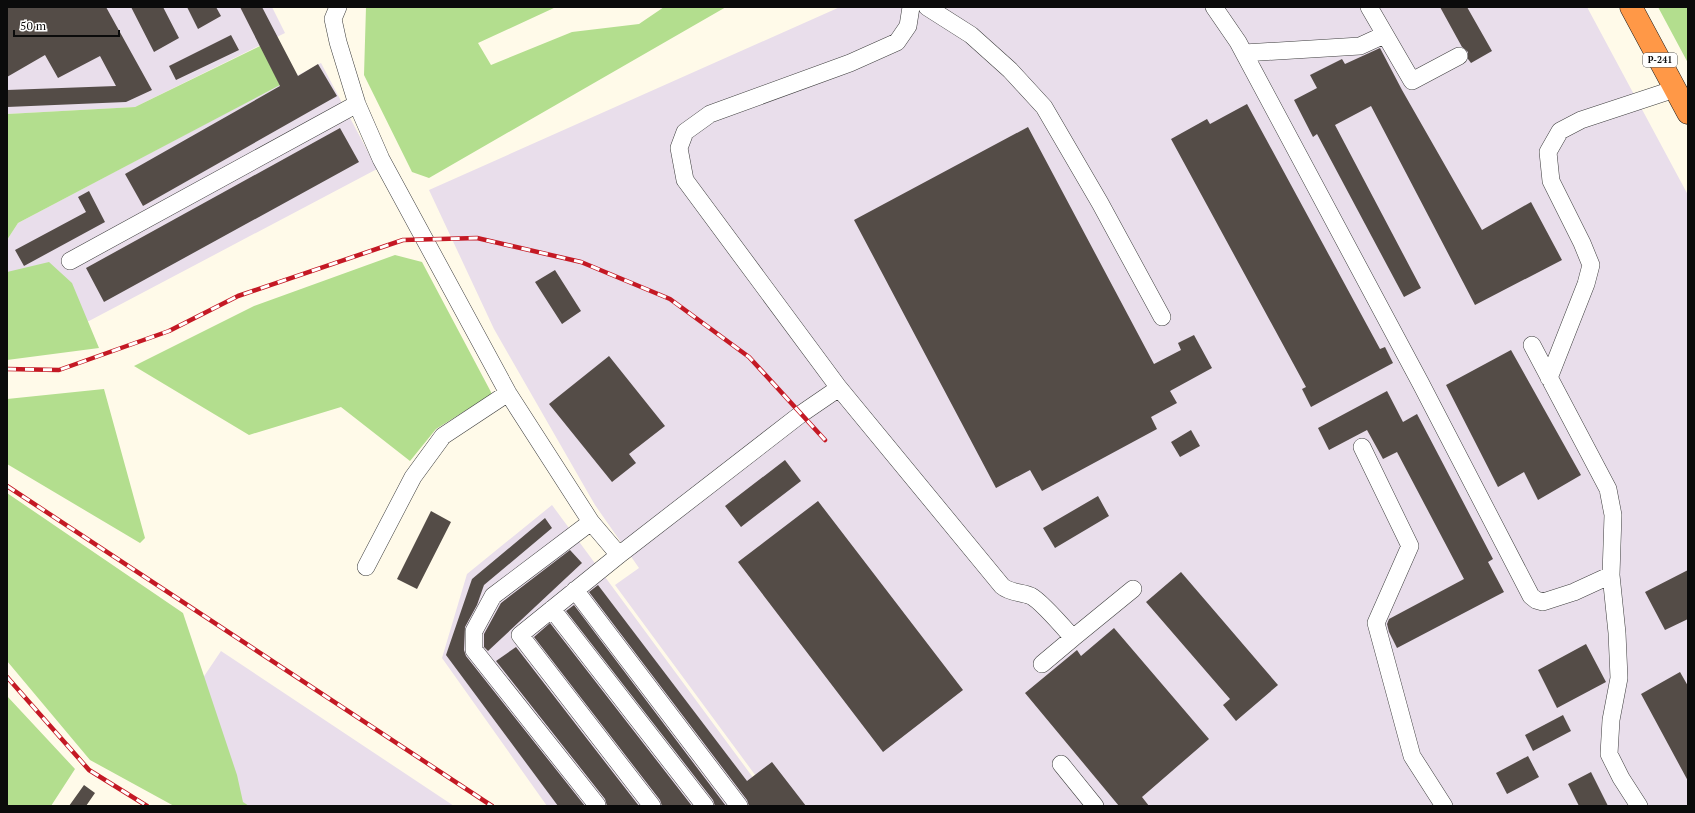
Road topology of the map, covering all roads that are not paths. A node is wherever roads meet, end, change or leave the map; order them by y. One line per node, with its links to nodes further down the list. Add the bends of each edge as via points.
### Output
1 (338, 7): 11 (lane, via 333,19)
2 (911, 7): 17 (lane, via 908,26 897,42 850,63 710,114 685,132 679,148 685,180)
3 (927, 7): 14 (lane, via 971,35 1010,70 1044,107)
4 (1214, 7): 8 (lane)
5 (1368, 7): 7 (lane)
6 (1631, 7): 10 (highway, Р-241)
7 (1384, 35): 8 (lane, via 1360,46); 9 (lane, via 1412,81)
8 (1244, 53): 23 (lane, via 1531,596 1543,602 1574,592)
9 (1459, 56)
10 (1675, 89): 12 (highway, Р-241); 16 (lane, via 1581,120 1560,131 1548,152 1551,181 1591,265)
11 (358, 104): 13 (lane); 18 (lane, via 381,159)
12 (1688, 113)
13 (70, 261)
14 (1162, 317)
15 (1532, 345): 16 (lane)
16 (1549, 378): 23 (lane, via 1608,489 1613,515)
17 (839, 388): 21 (lane, via 801,414); 27 (lane, via 1002,586 1032,596)
18 (508, 393): 20 (lane); 22 (lane, via 443,436 413,477)
19 (1362, 447): 35 (lane, via 1410,546 1376,623 1412,756)
20 (591, 522): 21 (lane); 31 (lane, via 493,596 474,631 474,650)
21 (619, 555): 25 (lane)
22 (366, 567)
23 (1611, 575): 36 (lane, via 1619,678 1611,720 1609,754)
24 (1134, 589): 27 (lane)
25 (575, 590): 26 (lane); 34 (lane)
26 (552, 609): 32 (lane, via 520,635); 33 (lane)
27 (1073, 638): 28 (lane)
28 (1042, 664)
29 (1061, 764): 30 (lane)
30 (1090, 804)
31 (597, 806)
32 (652, 806)
33 (704, 806)
34 (739, 806)
35 (1444, 806)
36 (1640, 806)

